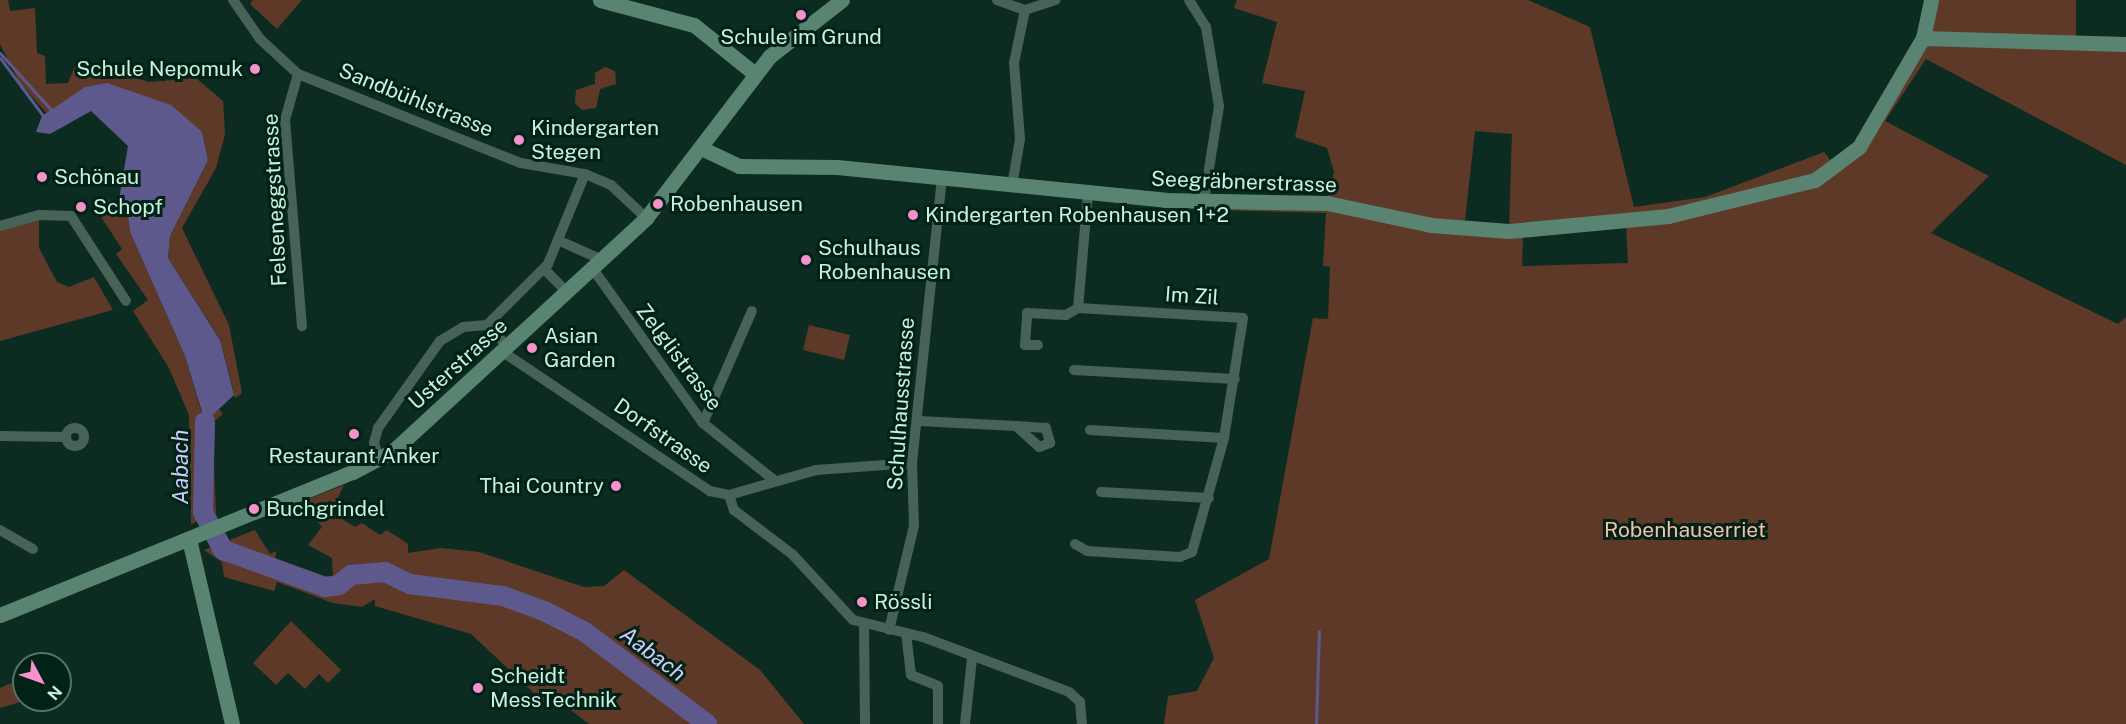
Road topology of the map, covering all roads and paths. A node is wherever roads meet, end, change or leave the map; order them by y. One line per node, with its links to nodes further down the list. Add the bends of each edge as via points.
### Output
1 (233, 0): 11 (street, via 260,39)
2 (600, 0): 12 (street, via 694,25)
3 (842, 0): 12 (street, Usterstrasse, via 800,27)
4 (997, 0): 8 (street)
5 (1055, 0): 8 (street)
6 (1189, 0): 18 (street, via 1206,27 1219,106)
7 (1931, 0): 9 (street)
8 (1025, 10): 16 (street, via 1014,63 1020,139)
9 (1923, 38): 10 (street); 18 (street, Seegräbnerstrasse, via 1850,159 1815,180 1723,207 1509,231 1431,225 1327,203)
10 (2126, 44)
11 (298, 74): 14 (street, Sandbühlstrasse, via 521,163); 29 (street, Felseneggstrasse, via 285,120)
12 (755, 74): 13 (street, Usterstrasse)
13 (701, 148): 15 (street, Seegräbnerstrasse, via 740,166 837,167); 19 (street, Usterstrasse)
14 (585, 174): 19 (street, Sandbühlstrasse, via 611,185); 21 (street)
15 (942, 179): 16 (street, Seegräbnerstrasse); 34 (street, Schulhausstrasse)
16 (1012, 186): 17 (street, Seegräbnerstrasse)
17 (1088, 194): 18 (street, Seegräbnerstrasse); 26 (street)
18 (1204, 201)
19 (646, 218): 22 (street, Usterstrasse)
20 (0, 226): 25 (street, via 39,215 71,216)
21 (560, 241): 22 (street); 23 (street)
22 (597, 265): 24 (street, Usterstrasse); 35 (street, Zelglistrasse)
23 (544, 269): 24 (street); 28 (street)
24 (567, 292): 31 (street, Usterstrasse)
25 (126, 301)
26 (1078, 308): 30 (street, Im Zil, via 1066,315 1027,313 1025,345); 33 (street, Im Zil, via 1243,318)
27 (752, 311): 35 (street)
28 (487, 325): 31 (street, Dorfstrasse); 41 (street, via 463,327 430,352 378,428 375,443)
29 (302, 326)
30 (1038, 345)
31 (505, 349): 41 (street, Usterstrasse); 45 (street, Dorfstrasse, via 701,487)
32 (1074, 370): 33 (street)
33 (1235, 379): 40 (street, Im Zil)
34 (919, 421): 36 (street); 42 (street, Schulhausstrasse)
35 (703, 423): 43 (street, Zelglistrasse)
36 (1016, 426)
37 (1090, 430): 40 (street)
38 (0, 436): 39 (street)
39 (66, 437)
40 (1224, 438): 46 (street, Im Zil)
41 (380, 460): 48 (street, Usterstrasse)
42 (912, 463): 43 (street, via 832,468); 53 (street, Schulhausstrasse, via 914,526)
43 (774, 480): 45 (street)
44 (1101, 492): 46 (street)
45 (729, 495): 52 (street, Dorfstrasse, via 740,516 793,555 835,606)
46 (1209, 498): 49 (street, Im Zil, via 1194,548 1185,557 1087,551)
47 (0, 530): 50 (street)
48 (196, 537): 51 (street, Usterstrasse); 57 (street)
49 (1075, 544)
50 (33, 549)
51 (0, 615)
52 (864, 626): 53 (street, Dorfstrasse); 58 (street)
53 (889, 630): 54 (street, Dorfstrasse)
54 (906, 633): 55 (street, Dorfstrasse); 59 (street, via 911,675 938,686)
55 (972, 658): 56 (street, Dorfstrasse, via 1069,692 1080,702); 60 (street)
56 (1079, 721)
57 (232, 724)
58 (865, 724)
59 (939, 724)
60 (965, 724)

